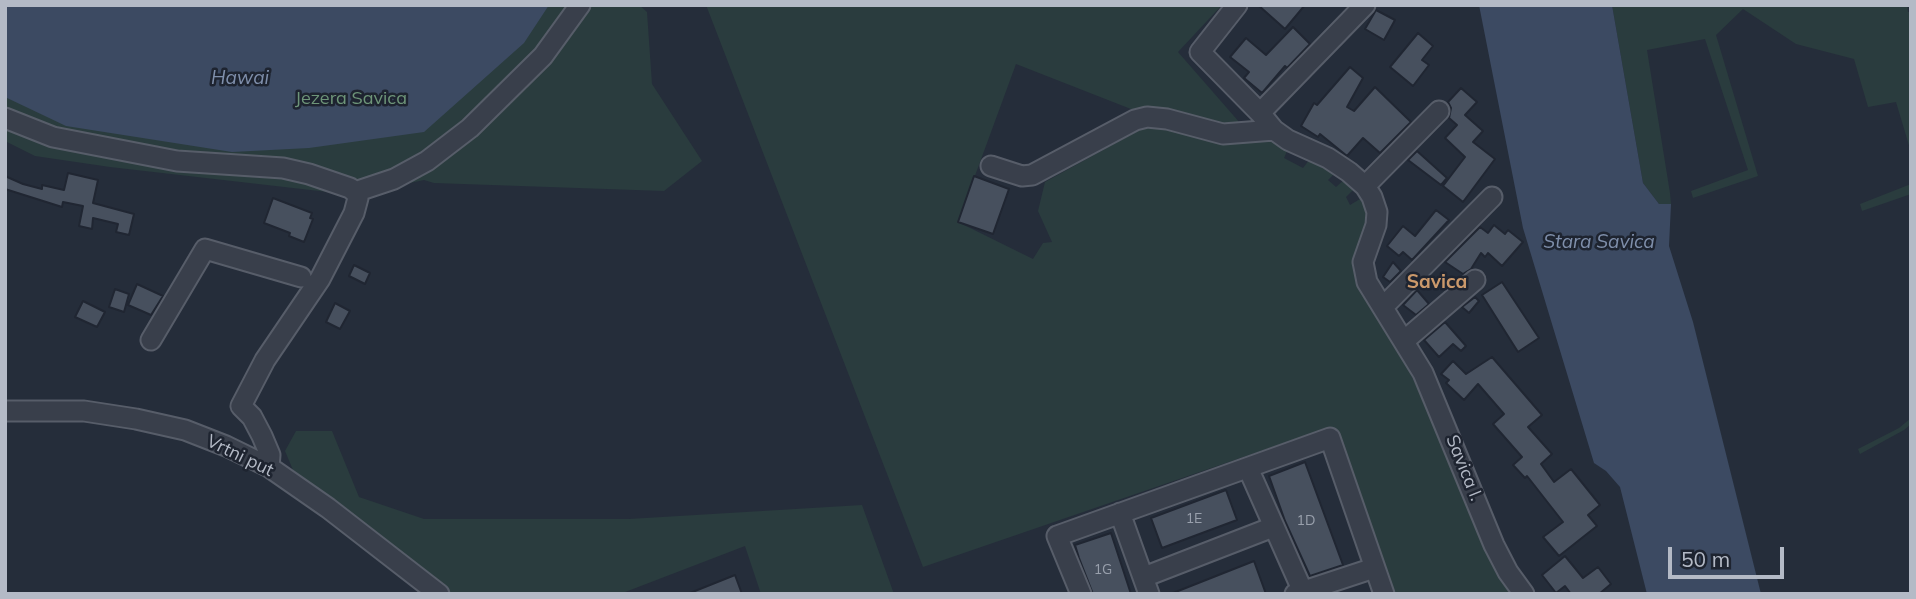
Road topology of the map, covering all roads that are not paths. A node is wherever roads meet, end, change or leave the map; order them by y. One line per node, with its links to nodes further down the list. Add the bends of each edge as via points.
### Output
1 (580, 5): 10 (street, via 542,56 470,128 427,161)
2 (1237, 5): 5 (street, via 1200,52)
3 (1365, 5): 5 (street)
4 (1439, 111): 9 (street)
5 (1260, 113): 7 (street)
6 (5, 118): 10 (street, via 53,137 177,161 283,168)
7 (1274, 130): 8 (street, via 1223,134 1147,117 1032,176); 9 (street, via 1328,158)
8 (991, 166)
9 (1365, 186): 14 (street, Savica I., via 1377,212 1363,269)
10 (355, 192): 18 (street, via 354,213 320,279 265,360 241,406 262,436 270,455)
11 (1492, 197): 14 (street)
12 (301, 277): 15 (street, via 205,249)
13 (1475, 281): 16 (street)
14 (1383, 307): 16 (street, Savica I.)
15 (151, 340)
16 (1404, 341): 28 (street, Savica I., via 1423,373 1494,545)
17 (5, 411): 18 (street, Vrtni put, via 84,411 136,419 185,430)
18 (269, 467): 25 (street, Vrtni put)
19 (1248, 468): 20 (street); 21 (street); 22 (street, via 1330,438)
20 (1120, 513): 23 (street); 26 (street, via 1057,536)
21 (1273, 527): 23 (street); 24 (street)
22 (1374, 568): 24 (street); 27 (street)
23 (1146, 585)
24 (1300, 593)
25 (439, 594)
26 (1081, 594)
27 (1384, 594)
28 (1524, 594)

